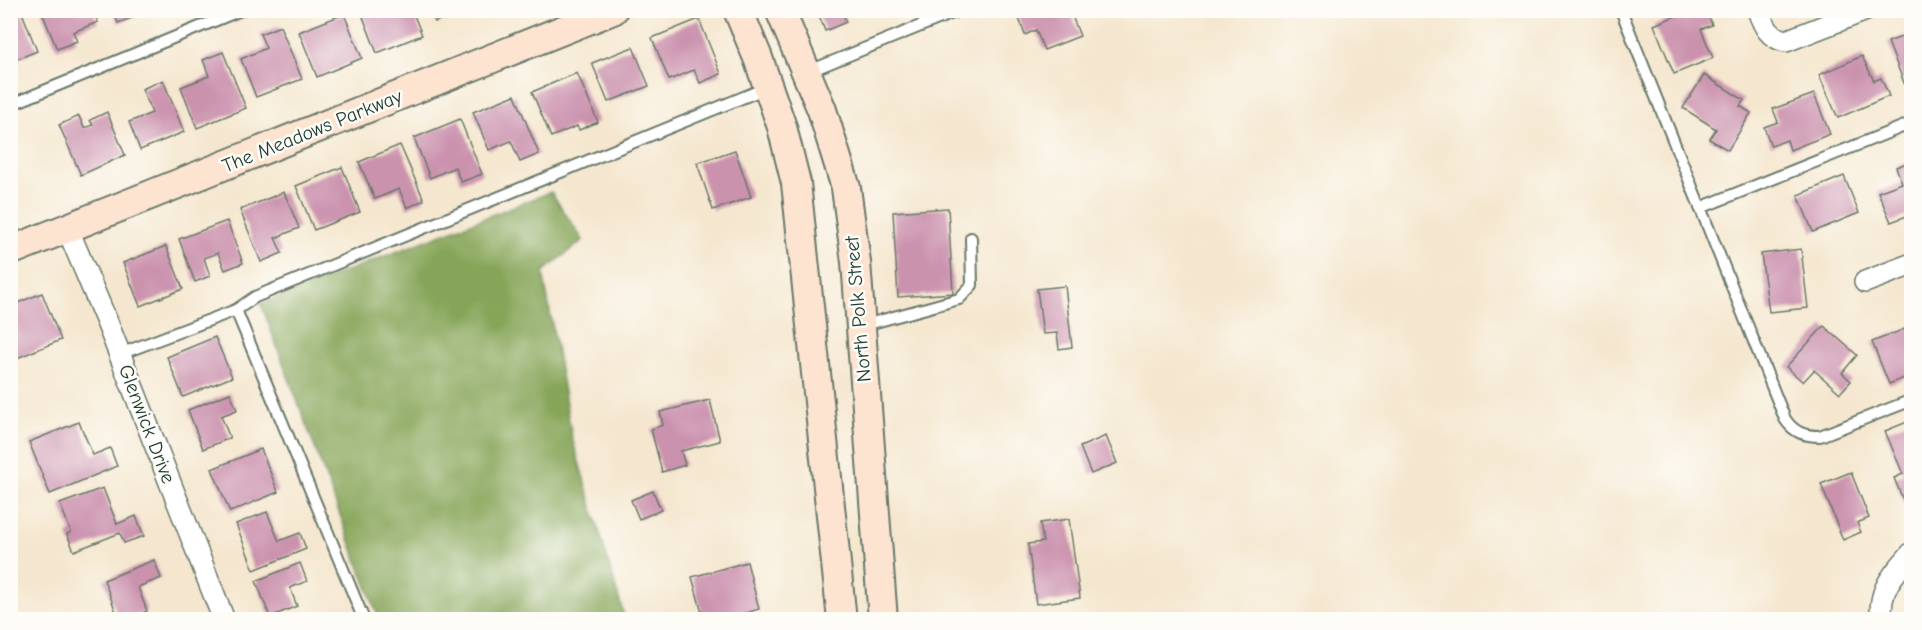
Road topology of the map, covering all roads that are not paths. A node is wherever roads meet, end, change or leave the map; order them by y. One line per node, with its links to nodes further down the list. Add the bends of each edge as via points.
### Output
1 (241, 10): 11 (lane)
2 (613, 10): 14 (main road, The Meadows Parkway)
3 (738, 10): 10 (main road)
4 (780, 10): 9 (main road, North Polk Street)
5 (960, 10): 9 (lane)
6 (1621, 10): 13 (lane)
7 (1758, 10): 8 (street, via 1771,35 1786,41)
8 (1866, 10)
9 (807, 72): 20 (main road, North Polk Street, via 846,188)
10 (768, 87): 19 (lane, via 255,297); 25 (main road, via 796,183)
11 (10, 105)
12 (1911, 123): 13 (lane)
13 (1700, 208): 22 (lane, via 1791,427 1799,433 1820,436)
14 (68, 230): 16 (main road, The Meadows Parkway); 21 (street, Glenwick Drive)
15 (971, 238): 20 (lane, via 972,285 959,299)
16 (10, 251)
17 (1911, 264): 18 (street)
18 (1865, 282)
19 (236, 310): 21 (lane); 27 (lane)
20 (861, 327): 24 (main road, North Polk Street)
21 (120, 354): 26 (street, Glenwick Drive)
22 (1911, 400)
23 (1911, 553): 28 (street, via 1889,580 1881,604)
24 (881, 609): 25 (main road)
25 (841, 612)
26 (224, 620)
27 (364, 620)
28 (1882, 620)

